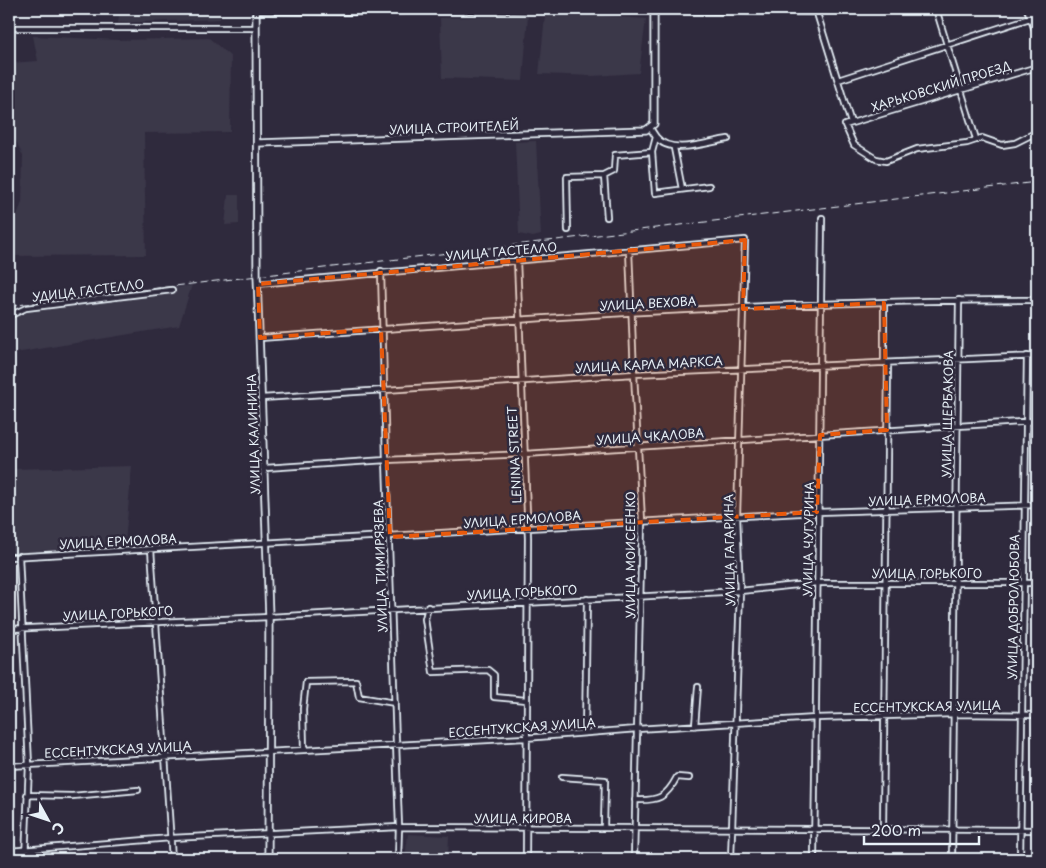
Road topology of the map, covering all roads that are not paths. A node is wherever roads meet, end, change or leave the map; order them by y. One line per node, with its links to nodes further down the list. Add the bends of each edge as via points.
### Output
1 (534, 9): 5 (street)
2 (826, 9): 8 (street)
3 (936, 9): 13 (street)
4 (1027, 9): 9 (street)
5 (256, 10): 11 (main road, УЛИЦА КАЛИНИНА)
6 (654, 10): 7 (street); 18 (main road, via 654,120)
7 (746, 10): 8 (street)
8 (816, 10): 15 (street)
9 (1030, 18): 12 (street); 13 (street)
10 (9, 28): 11 (street)
11 (256, 28): 23 (main road, УЛИЦА КАЛИНИНА)
12 (1037, 35)
13 (948, 43): 15 (street); 16 (street)
14 (1037, 67): 16 (street, ХАРЬКОВСКИЙ ПРОЕЗД)
15 (838, 80): 17 (street)
16 (962, 90): 17 (street, ХАРЬКОВСКИЙ ПРОЕЗД); 22 (street)
17 (851, 123): 22 (street, via 845,125 854,145 876,159 886,161 917,149)
18 (650, 128): 20 (street); 23 (main road, УЛИЦА СТРОИТЕЛЕЙ, via 642,131)
19 (1037, 132): 22 (street, via 1002,145)
20 (656, 136): 24 (street, via 660,142); 25 (street)
21 (728, 139): 24 (street)
22 (976, 139)
23 (258, 143): 36 (main road, УЛИЦА КАЛИНИНА)
24 (674, 148): 28 (street)
25 (652, 152): 26 (street, via 615,155 614,171); 28 (street, via 655,193)
26 (604, 176): 29 (street); 31 (street, via 567,176)
27 (709, 186): 28 (street)
28 (682, 189)
29 (607, 217)
30 (822, 218): 41 (street, УЛИЦА ЧУГУРИНА)
31 (568, 230)
32 (745, 240): 33 (street, УЛИЦА ГАСТЕЛЛО); 42 (street, УЛИЦА ГАГАРИНА)
33 (629, 250): 34 (street, УЛИЦА ГАСТЕЛЛО); 43 (street, УЛИЦА МОИСЕЕНКО)
34 (517, 260): 35 (street, УЛИЦА ГАСТЕЛЛО); 45 (street, LENINA STREET)
35 (381, 271): 36 (street, УЛИЦА ГАСТЕЛЛО); 46 (street, УЛИЦА ТИМИРЯЗЕВА)
36 (258, 284): 47 (main road, УЛИЦА КАЛИНИНА)
37 (172, 290): 44 (street, УДИЦА ГАСТЕЛЛО, via 26,308)
38 (959, 300): 39 (street, УЛИЦА ВЕХОВА); 40 (street, УЛИЦА ВЕХОВА); 50 (street, УЛИЦА ЩЕРБАКОВА)
39 (1037, 300)
40 (884, 303): 41 (street, УЛИЦА ВЕХОВА); 51 (street)
41 (822, 306): 42 (street, УЛИЦА ВЕХОВА); 52 (street, УЛИЦА ЧУГУРИНА)
42 (743, 309): 43 (street, УЛИЦА ВЕХОВА); 53 (street, УЛИЦА ГАГАРИНА)
43 (632, 313): 45 (street, УЛИЦА ВЕХОВА); 54 (street, УЛИЦА МОИСЕЕНКО)
44 (9, 316)
45 (520, 320): 46 (street, УЛИЦА ВЕХОВА); 55 (street, LENINA STREET)
46 (381, 329): 47 (street, УЛИЦА ВЕХОВА); 56 (street, УЛИЦА ТИМИРЯЗЕВА)
47 (260, 338): 57 (main road, УЛИЦА КАЛИНИНА)
48 (1027, 356): 49 (street, УЛИЦА КАРЛА МАРКСА); 50 (street, УЛИЦА КАРЛА МАРКСА); 58 (street, УЛИЦА ДОБРОЛЮБОВА)
49 (1037, 356)
50 (957, 360): 51 (street, УЛИЦА КАРЛА МАРКСА); 60 (street, УЛИЦА ЩЕРБАКОВА)
51 (886, 363): 52 (street, УЛИЦА КАРЛА МАРКСА); 61 (street)
52 (820, 366): 53 (street, УЛИЦА КАРЛА МАРКСА); 62 (street, УЛИЦА ЧУГУРИНА)
53 (742, 369): 54 (street, УЛИЦА КАРЛА МАРКСА); 63 (street, УЛИЦА ГАГАРИНА)
54 (634, 374): 55 (street, УЛИЦА КАРЛА МАРКСА); 64 (street, УЛИЦА МОИСЕЕНКО)
55 (521, 382): 56 (street, УЛИЦА КАРЛА МАРКСА); 65 (street, LENINA STREET)
56 (383, 389): 57 (street, УЛИЦА КАРЛА МАРКСА); 66 (street, УЛИЦА ТИМИРЯЗЕВА)
57 (262, 398): 67 (main road, УЛИЦА КАЛИНИНА)
58 (1027, 421): 59 (street, УЛИЦА ЧКАЛОВА); 60 (street, УЛИЦА ЧКАЛОВА); 68 (street, УЛИЦА ДОБРОЛЮБОВА)
59 (1037, 421)
60 (957, 426): 61 (street, УЛИЦА ЧКАЛОВА); 71 (street, УЛИЦА ЩЕРБАКОВА)
61 (887, 430): 62 (street, УЛИЦА ЧКАЛОВА); 70 (street)
62 (820, 435): 63 (street, УЛИЦА ЧКАЛОВА); 72 (street, УЛИЦА ЧУГУРИНА)
63 (740, 440): 64 (street, УЛИЦА ЧКАЛОВА); 73 (street, УЛИЦА ГАГАРИНА)
64 (638, 446): 65 (street, УЛИЦА ЧКАЛОВА); 74 (street, УЛИЦА МОИСЕЕНКО)
65 (525, 454): 66 (street, УЛИЦА ЧКАЛОВА); 75 (street, LENINA STREET)
66 (386, 460): 67 (street, УЛИЦА ЧКАЛОВА); 76 (street, УЛИЦА ТИМИРЯЗЕВА)
67 (265, 468): 77 (main road, УЛИЦА КАЛИНИНА)
68 (1025, 505): 69 (street, УЛИЦА ЕРМОЛОВА); 71 (street, УЛИЦА ЕРМОЛОВА); 84 (street, УЛИЦА ДОБРОЛЮБОВА)
69 (1037, 505)
70 (886, 509): 71 (street, УЛИЦА ЕРМОЛОВА); 72 (street, УЛИЦА ЕРМОЛОВА); 82 (street)
71 (956, 509): 83 (street, УЛИЦА ЩЕРБАКОВА)
72 (818, 512): 73 (street, УЛИЦА ЕРМОЛОВА); 81 (street, УЛИЦА ЧУГУРИНА)
73 (737, 516): 74 (street, УЛИЦА ЕРМОЛОВА); 86 (street, УЛИЦА ГАГАРИНА)
74 (642, 522): 75 (street, УЛИЦА ЕРМОЛОВА); 87 (street, УЛИЦА МОИСЕЕНКО)
75 (528, 529): 76 (street, УЛИЦА ЕРМОЛОВА); 89 (street, LENINA STREET)
76 (390, 537): 77 (street, УЛИЦА ЕРМОЛОВА); 91 (street, УЛИЦА ТИМИРЯЗЕВА)
77 (267, 544): 78 (street, УЛИЦА ЕРМОЛОВА); 92 (main road, УЛИЦА КАЛИНИНА)
78 (152, 549): 79 (street, УЛИЦА ЕРМОЛОВА); 93 (street)
79 (19, 556): 80 (street, УЛИЦА ЕРМОЛОВА); 95 (street)
80 (9, 557)
81 (817, 583): 82 (street, УЛИЦА ГОРЬКОГО); 86 (street, УЛИЦА ГОРЬКОГО); 103 (street, УЛИЦА ЧУГУРИНА)
82 (886, 583): 83 (street, УЛИЦА ГОРЬКОГО); 102 (street)
83 (955, 583): 84 (street, УЛИЦА ГОРЬКОГО); 99 (street, УЛИЦА ЩЕРБАКОВА)
84 (1024, 583): 85 (street, УЛИЦА ГОРЬКОГО); 100 (street, УЛИЦА ДОБРОЛЮБОВА)
85 (1037, 584)
86 (740, 590): 87 (street, УЛИЦА ГОРЬКОГО); 104 (street, УЛИЦА ГАГАРИНА)
87 (640, 596): 88 (street, УЛИЦА ГОРЬКОГО); 106 (street, УЛИЦА МОИСЕЕНКО)
88 (587, 599): 89 (street, УЛИЦА ГОРЬКОГО); 107 (street)
89 (528, 602): 90 (street, УЛИЦА ГОРЬКОГО); 97 (street, LENINA STREET)
90 (428, 607): 91 (street, УЛИЦА ГОРЬКОГО); 97 (street, via 425,619 433,672 488,670 494,675 494,697)
91 (392, 609): 92 (street, УЛИЦА ГОРЬКОГО); 98 (street, УЛИЦА ТИМИРЯЗЕВА)
92 (269, 617): 93 (street, УЛИЦА ГОРЬКОГО); 111 (main road, УЛИЦА КАЛИНИНА)
93 (156, 621): 95 (street, УЛИЦА ГОРЬКОГО); 112 (street)
94 (9, 628): 95 (street, УЛИЦА ГОРЬКОГО)
95 (22, 628): 113 (street)
96 (698, 687): 105 (street)
97 (526, 700): 108 (street, LENINA STREET)
98 (395, 703): 109 (street, УЛИЦА ТИМИРЯЗЕВА); 110 (street, via 359,697 356,681 306,682)
99 (954, 714): 100 (street, ЕССЕНТУКСКАЯ УЛИЦА); 102 (street, ЕССЕНТУКСКАЯ УЛИЦА); 127 (street, УЛИЦА ЩЕРБАКОВА)
100 (1022, 715): 101 (street, ЕССЕНТУКСКАЯ УЛИЦА); 128 (street, УЛИЦА ДОБРОЛЮБОВА)
101 (1037, 715)
102 (884, 716): 103 (street, ЕССЕНТУКСКАЯ УЛИЦА); 124 (street)
103 (816, 718): 104 (street, ЕССЕНТУКСКАЯ УЛИЦА); 126 (street, УЛИЦА ЧУГУРИНА)
104 (735, 724): 105 (street, ЕССЕНТУКСКАЯ УЛИЦА); 125 (street, УЛИЦА ГАГАРИНА)
105 (695, 726): 106 (street, ЕССЕНТУКСКАЯ УЛИЦА)
106 (637, 728): 107 (street, ЕССЕНТУКСКАЯ УЛИЦА); 119 (street, УЛИЦА МОИСЕЕНКО)
107 (585, 733): 108 (street, ЕССЕНТУКСКАЯ УЛИЦА)
108 (525, 738): 109 (street, ЕССЕНТУКСКАЯ УЛИЦА); 121 (street, LENINA STREET)
109 (396, 744): 110 (street, ЕССЕНТУКСКАЯ УЛИЦА); 120 (street, УЛИЦА ТИМИРЯЗЕВА)
110 (304, 750): 111 (street, ЕССЕНТУКСКАЯ УЛИЦА)
111 (267, 752): 112 (street, ЕССЕНТУКСКАЯ УЛИЦА); 130 (main road, УЛИЦА КАЛИНИНА)
112 (166, 756): 113 (street, ЕССЕНТУКСКАЯ УЛИЦА); 131 (street)
113 (29, 764): 114 (street, ЕССЕНТУКСКАЯ УЛИЦА); 118 (street)
114 (9, 766)
115 (562, 777): 122 (street, via 605,780)
116 (689, 778): 119 (street, via 677,777 660,798)
117 (138, 790): 118 (street, via 62,797)
118 (28, 794): 132 (street)
119 (635, 800): 123 (street, УЛИЦА МОИСЕЕНКО)
120 (399, 827): 121 (street, УЛИЦА КИРОВА); 130 (street, УЛИЦА КИРОВА); 137 (street, УЛИЦА ТИМИРЯЗЕВА)
121 (526, 828): 122 (street, УЛИЦА КИРОВА); 138 (street, LENINA STREET)
122 (604, 828): 123 (street, УЛИЦА КИРОВА)
123 (635, 828): 125 (street, УЛИЦА КИРОВА); 139 (street, УЛИЦА МОИСЕЕНКО)
124 (883, 828): 126 (street, УЛИЦА КИРОВА); 127 (street, УЛИЦА КИРОВА)
125 (732, 829): 126 (street, УЛИЦА КИРОВА); 140 (street, УЛИЦА ГАГАРИНА)
126 (814, 829): 141 (street, УЛИЦА ЧУГУРИНА)
127 (952, 830): 128 (street, УЛИЦА КИРОВА); 142 (street, УЛИЦА ЩЕРБАКОВА)
128 (1020, 830): 129 (street, УЛИЦА КИРОВА); 143 (street, УЛИЦА ДОБРОЛЮБОВА)
129 (1037, 830)
130 (268, 834): 131 (street, УЛИЦА КИРОВА); 136 (main road, УЛИЦА КАЛИНИНА)
131 (171, 838): 132 (street, УЛИЦА КИРОВА); 135 (street)
132 (24, 850): 133 (street, УЛИЦА КИРОВА); 134 (street)
133 (9, 851)
134 (25, 859)
135 (172, 859)
136 (268, 859)
137 (398, 859)
138 (526, 859)
139 (634, 859)
140 (731, 859)
141 (814, 859)
142 (952, 859)
143 (1020, 859)

